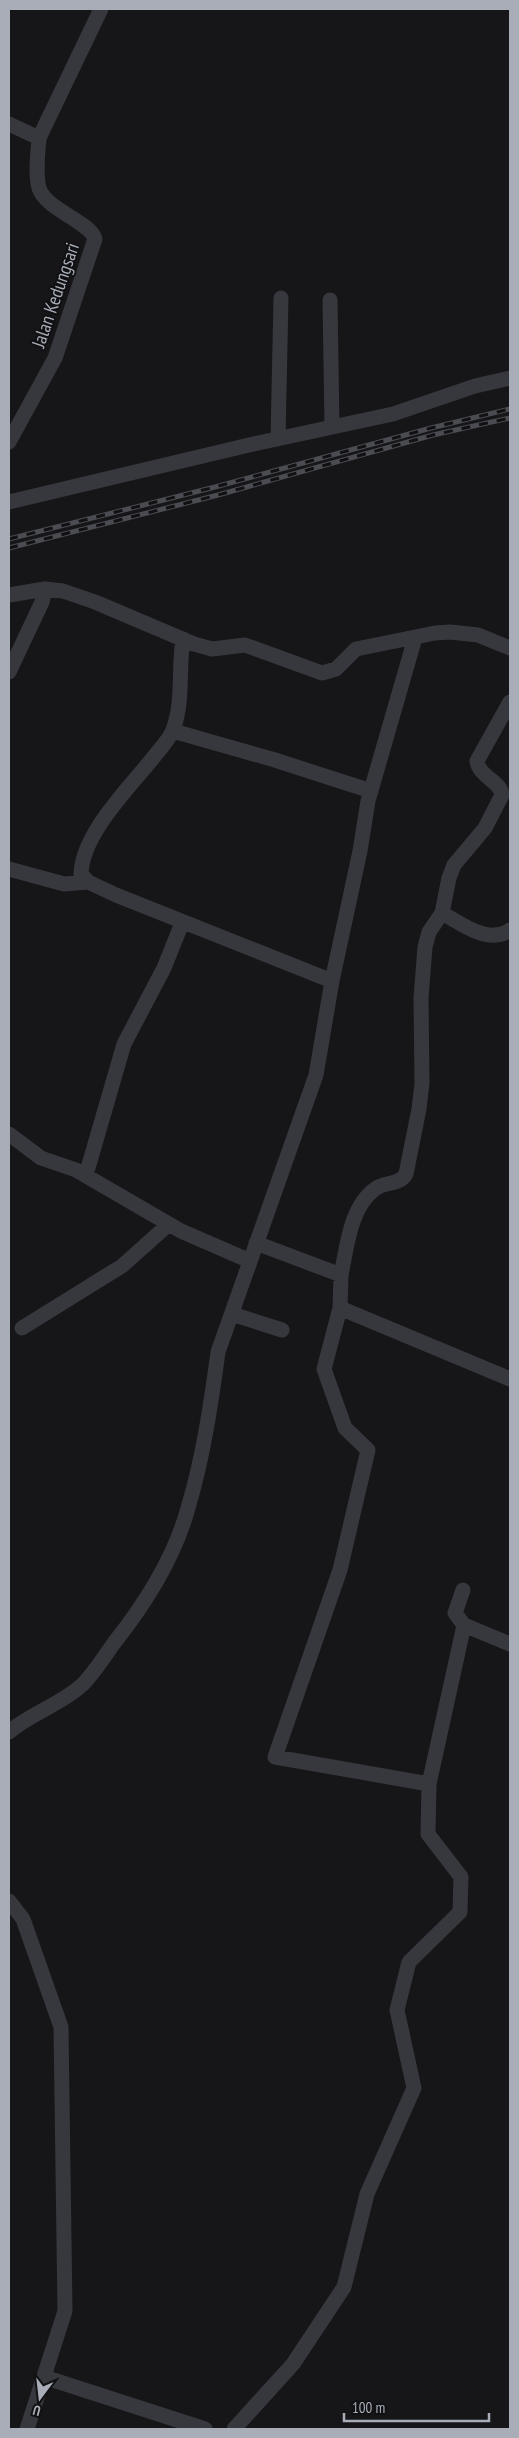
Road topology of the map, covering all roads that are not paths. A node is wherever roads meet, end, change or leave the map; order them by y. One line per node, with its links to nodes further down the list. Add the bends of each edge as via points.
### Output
1 (101, 9): 3 (street, Jalan Kedungsari)
2 (9, 124): 3 (street)
3 (39, 138): 9 (street, Jalan Kedungsari, via 39,189 55,207 91,232 95,239 55,358)
4 (281, 298): 8 (street)
5 (330, 300): 7 (street)
6 (510, 378): 7 (street, via 393,414)
7 (332, 427): 8 (street)
8 (278, 439): 10 (street)
9 (9, 442)
10 (9, 502)
11 (45, 589): 12 (street); 14 (street, via 63,591 95,602); 16 (street)
12 (9, 595)
13 (415, 638): 14 (street, via 356,649 336,669 322,673 245,645 212,649); 15 (street, via 435,633 464,633); 19 (street)
14 (183, 639): 18 (street, via 179,664 182,689)
15 (510, 648)
16 (9, 672)
17 (510, 702): 22 (street, via 477,761 481,772 501,789 502,795 488,824 451,872)
18 (173, 731): 19 (street); 21 (street, via 94,834 81,866 81,874)
19 (371, 791): 25 (street)
20 (9, 869): 21 (street, via 64,884)
21 (88, 882): 23 (street)
22 (442, 913): 24 (street, via 486,935 498,937); 31 (street, via 429,932 425,947 420,998 422,1083 406,1174 399,1182 376,1188 364,1200 352,1225)
23 (182, 923): 25 (street); 27 (street, via 164,968 124,1044)
24 (510, 930)
25 (332, 981): 29 (street, via 316,1075)
26 (9, 1134): 27 (street, via 41,1158)
27 (86, 1175): 28 (street)
28 (169, 1224): 30 (street); 34 (street, via 122,1266)
29 (256, 1243): 30 (street); 31 (street)
30 (250, 1261): 33 (street)
31 (341, 1275): 32 (street)
32 (340, 1308): 36 (street); 41 (street, via 324,1369 345,1428 368,1450 340,1570 275,1757)
33 (232, 1314): 35 (street); 40 (street, via 218,1352 212,1397 188,1509 169,1558 126,1628 83,1683 70,1696)
34 (22, 1328)
35 (282, 1330)
36 (510, 1378)
37 (463, 1590): 38 (street, via 455,1613)
38 (464, 1626): 39 (street); 41 (street)
39 (510, 1644)
40 (9, 1732)
41 (429, 1784): 46 (street, via 428,1834 461,1877 460,1912 409,1962 397,2010 414,2088 367,2194 344,2287 293,2364)
42 (9, 1901): 43 (street, via 23,1919 60,2027 65,2312)
43 (44, 2377): 44 (street); 45 (street)
44 (27, 2429)
45 (205, 2429)
46 (234, 2429)

